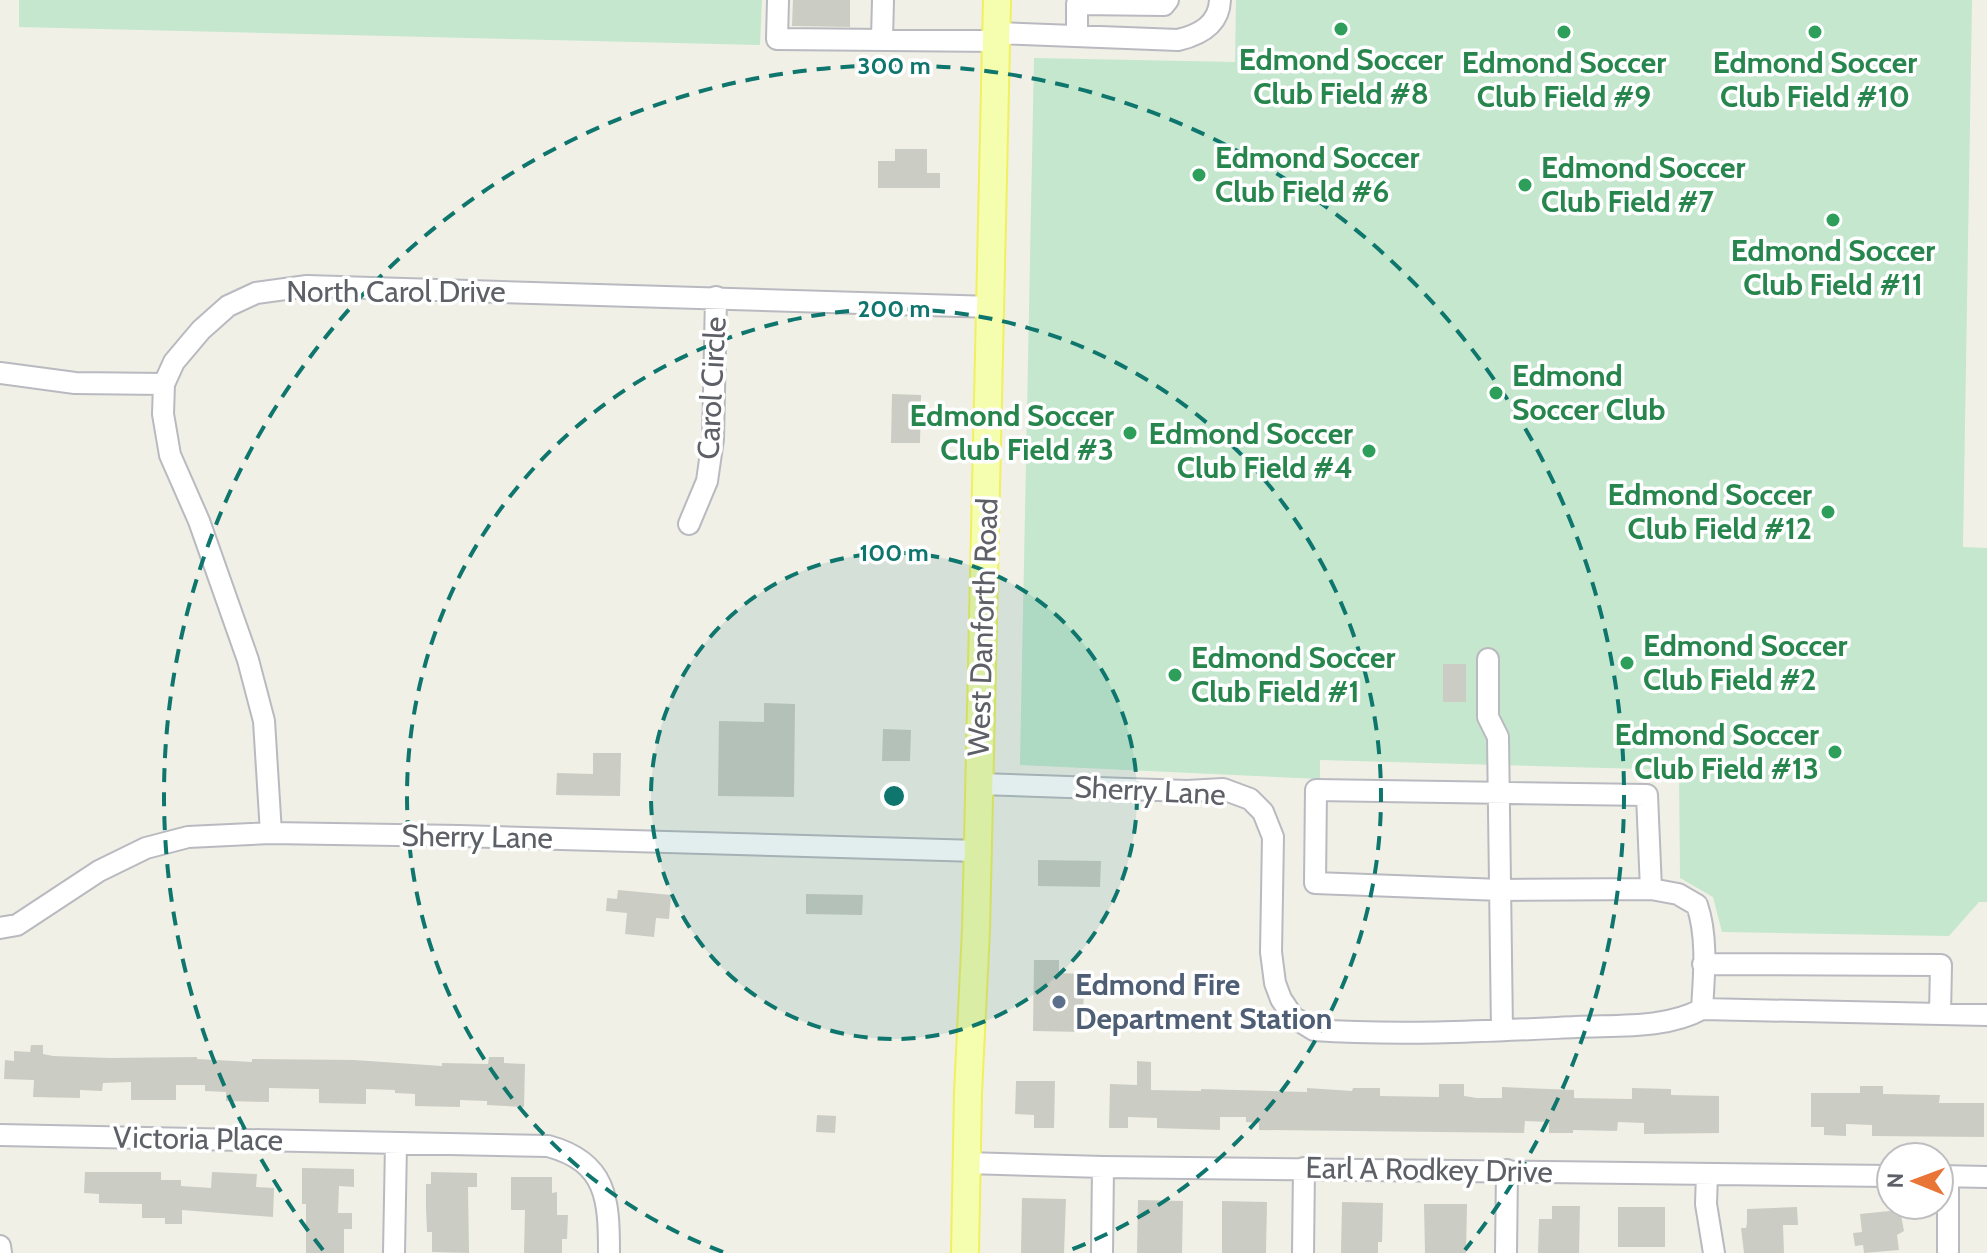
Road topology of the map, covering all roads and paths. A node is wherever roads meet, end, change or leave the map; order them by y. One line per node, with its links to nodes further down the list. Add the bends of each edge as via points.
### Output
1 (778, 0): 9 (street, via 777,39)
2 (883, 0): 9 (street)
3 (997, 0): 8 (main road, West Danforth Road)
4 (1168, 0): 6 (street, via 1164,5)
5 (1220, 0): 7 (street, via 1211,24 1198,35 1178,40)
6 (1078, 2): 7 (street)
7 (1077, 36): 8 (street)
8 (997, 37): 9 (street); 11 (main road, West Danforth Road)
9 (882, 39)
10 (716, 297): 11 (street, North Carol Drive); 13 (street, North Carol Drive, via 307,286 256,293 228,306 201,330 174,362); 14 (street, Carol Circle, via 713,439 707,481)
11 (992, 307): 16 (main road, West Danforth Road)
12 (0, 373): 13 (street, via 75,383)
13 (164, 384): 18 (street, via 170,455 204,535 264,721)
14 (689, 524)
15 (1488, 659): 17 (street, via 1488,717 1498,737)
16 (979, 784): 19 (main road, West Danforth Road); 27 (street, Sherry Lane, via 1223,789 1250,799 1263,812 1273,837 1271,952 1275,983 1293,1017 1314,1030)
17 (1499, 793): 20 (street, via 1647,795); 21 (street); 21 (street, via 1316,790 1315,883)
18 (271, 833): 19 (street, Sherry Lane); 22 (street, Sherry Lane, via 188,837 146,848 99,871 17,925)
19 (978, 851): 30 (main road, West Danforth Road)
20 (1651, 889): 21 (street); 23 (street, via 1678,894 1697,905)
21 (1501, 890): 27 (street)
22 (0, 928)
23 (1703, 964): 24 (street); 25 (street, via 1941,965)
24 (1702, 1009): 25 (street, Sherry Lane); 27 (street, Sherry Lane, via 1685,1018 1641,1023)
25 (1940, 1014): 26 (street, Sherry Lane)
26 (1987, 1015)
27 (1502, 1030)
28 (0, 1135): 29 (street, Victoria Place)
29 (396, 1144): 41 (street); 42 (street, Victoria Place, via 548,1146 571,1152 586,1162 600,1185 607,1204)
30 (966, 1163): 31 (street, Earl A Rodkey Drive); 43 (main road, West Danforth Road)
31 (1103, 1167): 32 (street, Earl A Rodkey Drive); 44 (street)
32 (1304, 1168): 33 (street, Earl A Rodkey Drive); 45 (street)
33 (1507, 1170): 34 (street, Earl A Rodkey Drive); 46 (street)
34 (1707, 1174): 35 (street, Earl A Rodkey Drive); 47 (street)
35 (1875, 1176)
36 (1955, 1176): 37 (street)
37 (1987, 1177)
38 (1946, 1221): 48 (street)
39 (0, 1246): 40 (street)
40 (1, 1253)
41 (394, 1253)
42 (609, 1253)
43 (965, 1253)
44 (1102, 1253)
45 (1303, 1253)
46 (1506, 1253)
47 (1714, 1253)
48 (1948, 1253)

